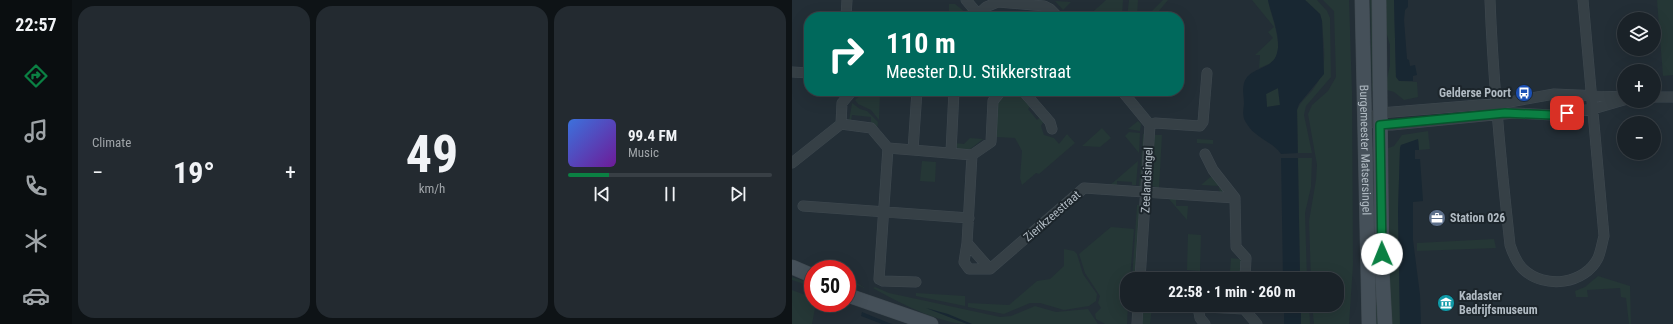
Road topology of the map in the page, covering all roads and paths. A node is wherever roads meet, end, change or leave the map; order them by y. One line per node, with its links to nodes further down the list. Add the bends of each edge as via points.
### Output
1 (847, 0): 8 (street)
2 (966, 0): 9 (street)
3 (1362, 0): 29 (main road, Burgemeester Matsersingel)
4 (1379, 0): 28 (main road, Burgemeester Matsersingel)
5 (1490, 0): 26 (street, via 1490,37)
6 (1583, 0): 15 (street)
7 (1037, 2): 10 (street, via 992,3); 11 (street)
8 (846, 12)
9 (974, 12)
10 (981, 12)
11 (1053, 12)
12 (792, 72): 13 (street)
13 (804, 73)
14 (1207, 73): 31 (street, via 1203,122 1200,126 1155,123)
15 (1592, 95): 24 (street); 26 (street, via 1554,94); 27 (street)
16 (848, 96): 30 (street, via 842,104)
17 (917, 96): 34 (street)
18 (954, 96): 35 (street)
19 (996, 96): 37 (street, via 993,101 991,142)
20 (1027, 96): 32 (street, via 1050,122)
21 (1126, 96): 31 (street)
22 (1661, 97): 23 (street)
23 (1673, 97)
24 (1617, 98)
25 (1617, 101): 27 (street)
26 (1496, 109): 27 (street, via 1514,113 1552,115); 27 (street, via 1510,245 1524,270 1537,278 1553,282 1569,282 1584,272 1598,258 1601,248 1603,231); 28 (street)
27 (1593, 109)
28 (1380, 119): 29 (street); 64 (main road, Burgemeester Matsersingel)
29 (1365, 120): 63 (main road, Burgemeester Matsersingel)
30 (841, 124): 33 (street, via 871,128); 38 (street)
31 (1150, 125): 39 (street, Zeelandsingel)
32 (1052, 129)
33 (888, 148): 34 (street); 42 (street)
34 (914, 150): 35 (street)
35 (951, 152): 37 (street)
36 (1204, 154): 40 (street)
37 (972, 155): 43 (street)
38 (792, 162)
39 (1147, 192): 40 (street, Zierikzeestraat); 46 (street, Zierikzeestraat, via 1084,188); 47 (street, Zeelandsingel)
40 (1235, 198): 48 (street, via 1236,247 1246,258)
41 (802, 206): 42 (street)
42 (884, 212): 43 (street); 52 (street, via 879,279)
43 (969, 218): 44 (street)
44 (967, 243): 46 (street); 46 (street, via 964,262 969,269)
45 (792, 268): 49 (main road)
46 (990, 269)
47 (1141, 272)
48 (1245, 272)
49 (804, 273)
50 (792, 274): 51 (main road)
51 (804, 279)
52 (916, 282)
53 (856, 292): 55 (main road, via 884,303)
54 (856, 298): 55 (main road)
55 (894, 310): 59 (main road)
56 (1138, 312): 60 (street)
57 (1199, 312): 61 (street)
58 (1248, 312): 62 (street)
59 (931, 324)
60 (1137, 324)
61 (1205, 324)
62 (1257, 324)
63 (1369, 324)
64 (1385, 324)

